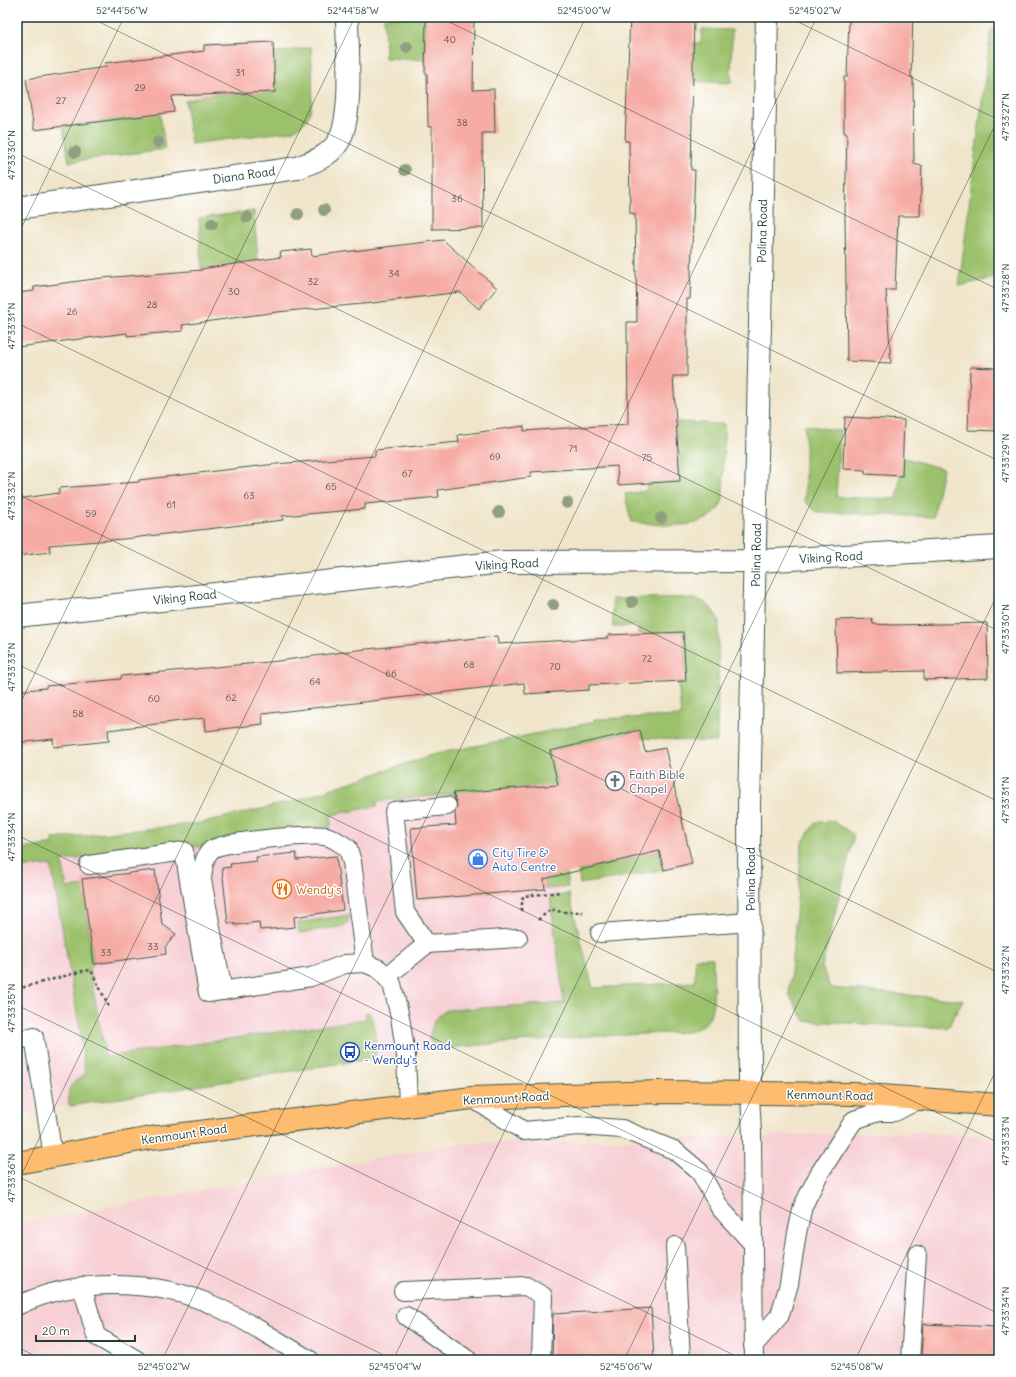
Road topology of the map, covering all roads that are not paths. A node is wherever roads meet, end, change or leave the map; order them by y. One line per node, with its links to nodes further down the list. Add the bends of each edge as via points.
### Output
1 (347, 17): 3 (street, Diana Road, via 348,94 345,124 338,142 322,158 297,168)
2 (767, 17): 5 (street, Polina Road)
3 (17, 208)
4 (999, 547): 5 (street, Viking Road)
5 (756, 561): 6 (street, Viking Road, via 503,562); 9 (street, Polina Road, via 749,807)
6 (17, 616)
7 (447, 806): 12 (lane, via 394,811 405,912)
8 (89, 865): 15 (lane, via 184,851 208,993)
9 (750, 922): 10 (lane); 17 (street, Polina Road)
10 (600, 933)
11 (518, 938): 12 (lane)
12 (428, 944): 14 (lane)
13 (365, 963): 14 (lane, via 380,969); 15 (lane, via 345,964 311,977); 15 (lane, via 348,848 328,836 313,835 225,844 211,850 204,863 202,880)
14 (386, 977): 21 (lane, via 392,984 400,1017 406,1056)
15 (223, 991)
16 (17, 1040): 22 (lane, via 34,1037)
17 (750, 1094): 18 (main road, Kenmount Road, via 659,1092); 19 (main road, Kenmount Road, via 855,1094); 24 (lane)
18 (472, 1098): 21 (main road, Kenmount Road); 24 (lane, via 524,1130 579,1126 622,1128 674,1150 700,1172 720,1208)
19 (920, 1099): 20 (main road, Kenmount Road); 31 (lane, via 895,1112 878,1112 854,1120 819,1174 803,1206 789,1284 780,1315)
20 (999, 1105)
21 (408, 1106): 22 (main road, Kenmount Road, via 151,1138)
22 (53, 1156): 23 (main road, Kenmount Road)
23 (17, 1163)
24 (753, 1244): 31 (lane)
25 (675, 1246): 37 (lane)
26 (917, 1255): 38 (lane)
27 (82, 1286): 29 (lane, via 35,1297); 33 (lane, via 96,1336); 34 (lane, via 125,1285 175,1293 214,1306)
28 (403, 1291): 36 (lane, via 526,1286 543,1296)
29 (17, 1306)
30 (406, 1316): 32 (lane)
31 (754, 1353)
32 (454, 1354): 35 (lane)
33 (137, 1360)
34 (310, 1360)
35 (468, 1360)
36 (541, 1360)
37 (681, 1360)
38 (910, 1360)

